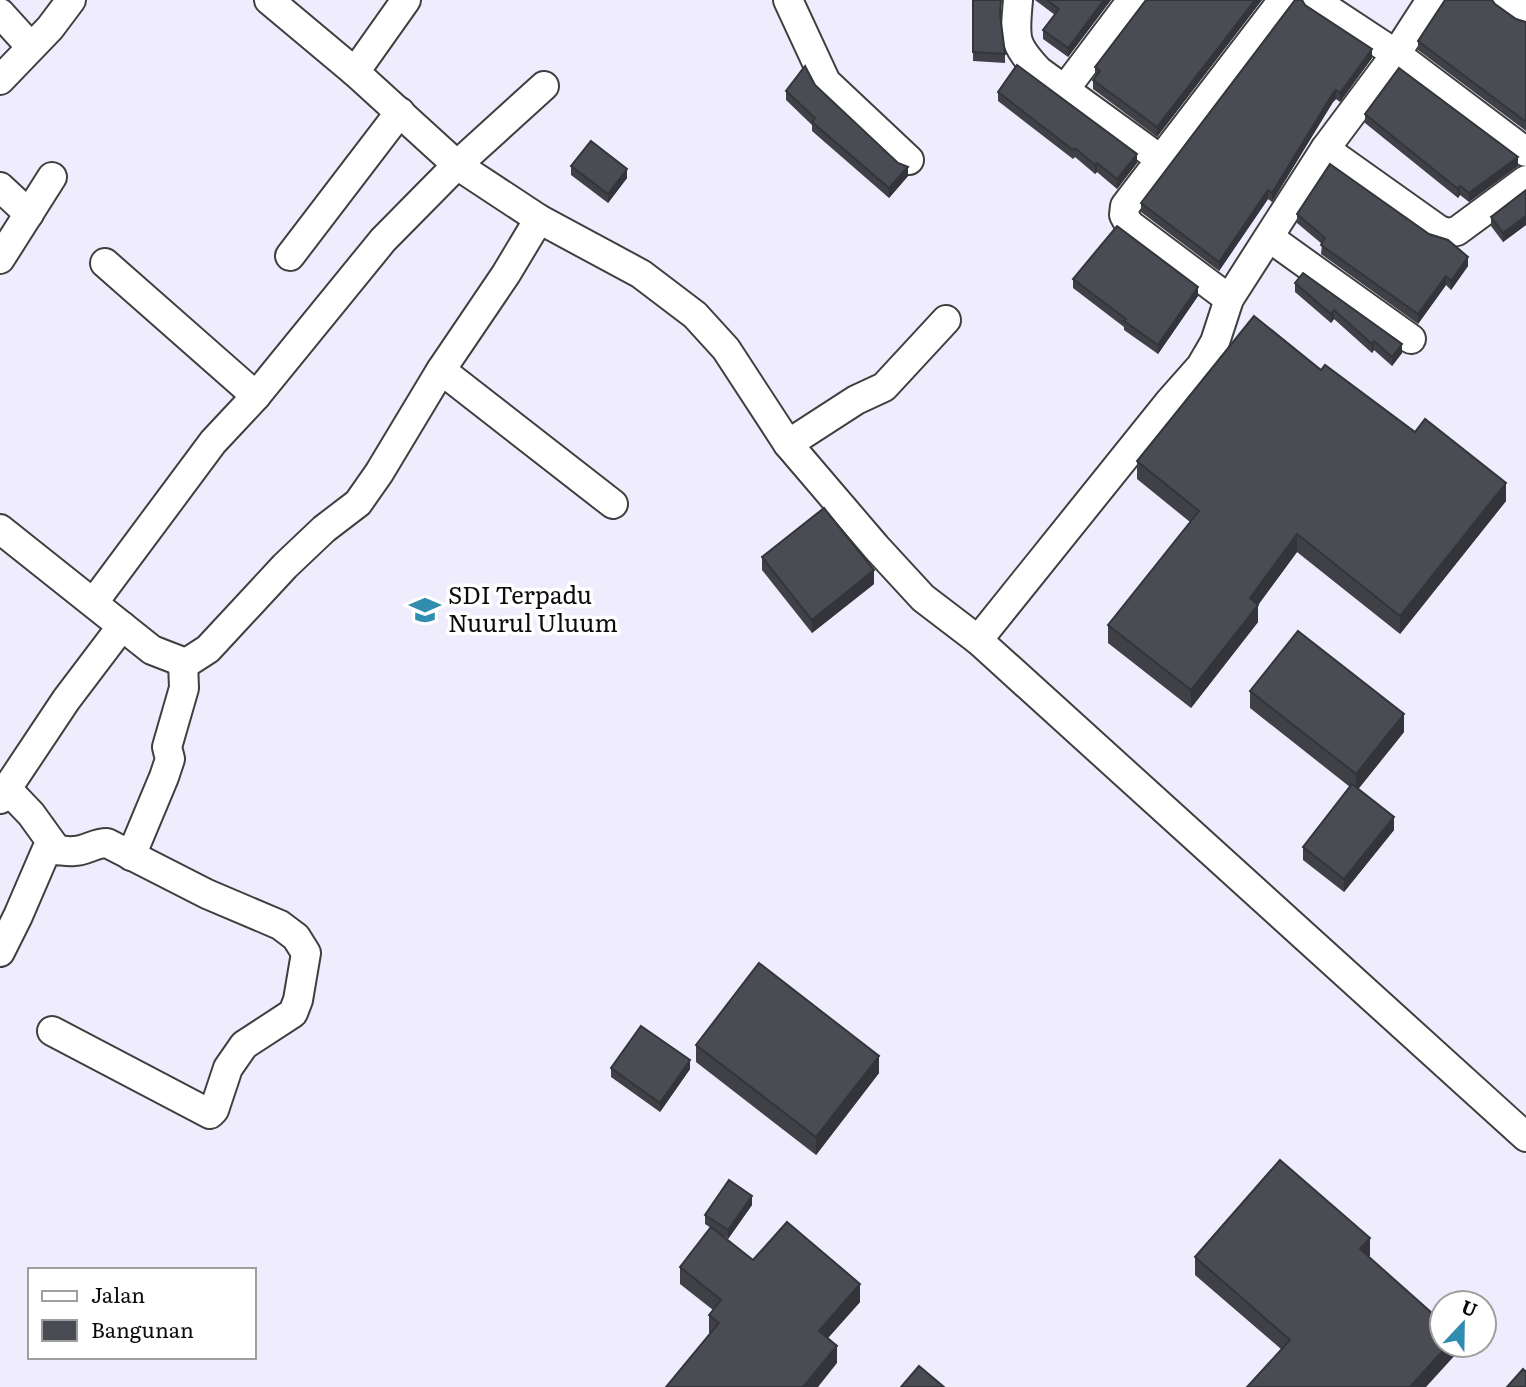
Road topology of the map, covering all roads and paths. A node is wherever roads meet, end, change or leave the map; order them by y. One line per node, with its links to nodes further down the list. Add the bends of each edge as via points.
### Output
1 (71, 0): 13 (street)
2 (269, 0): 15 (street)
3 (405, 0): 15 (street)
4 (788, 0): 23 (street, via 826,82)
5 (1018, 0): 18 (street, via 1015,36 1024,55)
6 (1132, 0): 18 (street)
7 (1283, 0): 22 (street)
8 (1314, 0): 14 (street)
9 (1432, 0): 14 (street)
10 (1505, 0): 12 (street)
11 (1, 15): 13 (street)
12 (1526, 15)
13 (30, 46): 16 (street)
14 (1396, 54): 20 (street); 21 (street)
15 (355, 72): 19 (street)
16 (0, 80)
17 (544, 86): 24 (street)
18 (1065, 89): 22 (street)
19 (400, 112): 24 (street); 31 (street)
20 (1325, 149): 26 (street, via 1448,233); 30 (street)
21 (1526, 152)
22 (1160, 159): 34 (street, via 1125,206 1124,215)
23 (909, 160)
24 (457, 165): 29 (street); 38 (street, via 383,240)
25 (52, 177): 28 (street)
26 (1526, 180)
27 (0, 187): 28 (street)
28 (29, 214): 32 (street)
29 (539, 219): 37 (street); 39 (street, via 641,274 695,315 726,349)
30 (1269, 238): 34 (street); 36 (street)
31 (290, 256)
32 (0, 259)
33 (105, 263): 38 (street)
34 (1229, 299): 44 (street, via 1215,342 1201,366)
35 (946, 320): 39 (street, via 884,387)
36 (1411, 339)
37 (441, 370): 40 (street); 45 (street, via 358,503 285,566 208,649)
38 (256, 396): 42 (street, via 213,442)
39 (788, 444): 44 (street, via 923,598)
40 (613, 504)
41 (0, 529): 42 (street)
42 (94, 602): 43 (street)
43 (122, 626): 45 (street, via 152,650); 46 (street, via 66,699)
44 (978, 640): 51 (street)
45 (183, 662): 48 (street, via 184,688 167,747 170,759)
46 (4, 794): 47 (street, via 31,814)
47 (57, 850): 48 (street, via 76,852 107,843); 49 (street, via 46,851)
48 (131, 856): 50 (street, via 280,925 296,937 306,953 293,1013 244,1045 228,1068 209,1114)
49 (0, 952)
50 (52, 1031)
51 (1526, 1137)

